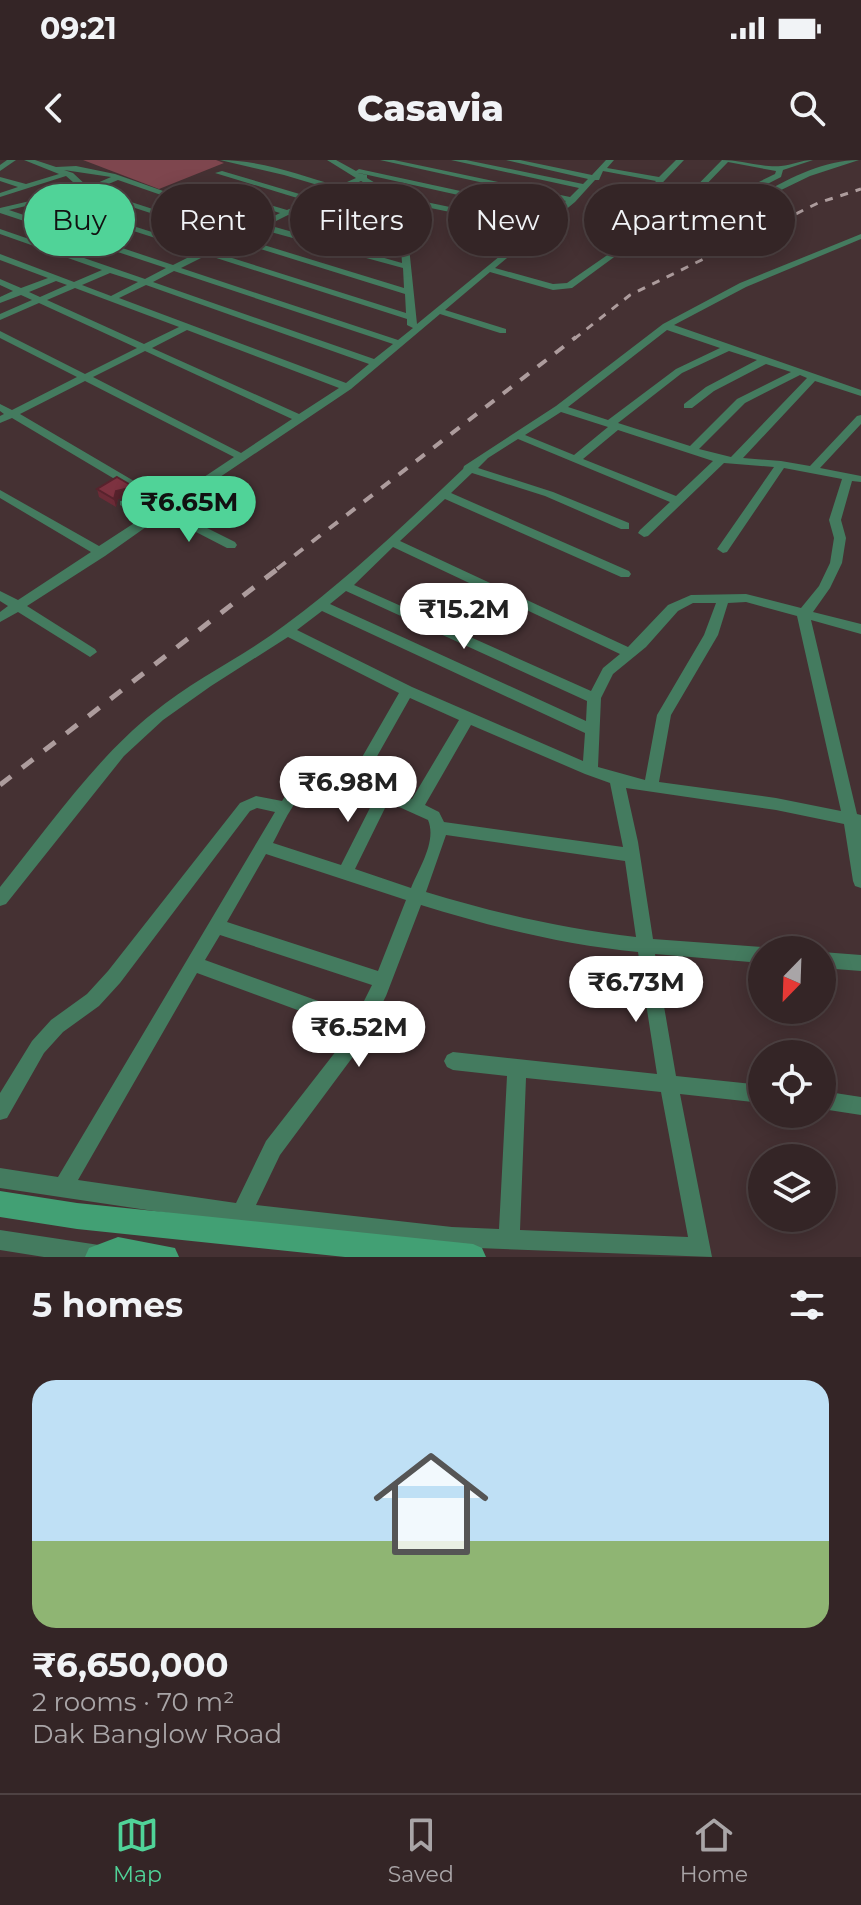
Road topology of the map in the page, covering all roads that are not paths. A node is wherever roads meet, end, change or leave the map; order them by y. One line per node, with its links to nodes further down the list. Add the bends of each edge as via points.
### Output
1 (11, 160): 12 (street); 19 (street)
2 (28, 160): 17 (street)
3 (224, 160): 13 (street)
4 (331, 160): 18 (street)
5 (384, 160): 47 (street)
6 (455, 160): 41 (street)
7 (510, 160): 14 (street)
8 (680, 160): 25 (street)
9 (726, 160): 20 (street); 37 (street)
10 (811, 160): 16 (street); 20 (street)
11 (855, 160): 16 (street)
12 (0, 161)
13 (244, 161): 21 (street); 32 (street)
14 (543, 163): 15 (street)
15 (604, 166): 25 (street); 35 (street)
16 (831, 167): 39 (street)
17 (51, 168): 22 (street); 24 (street, via 91,168)
18 (347, 168): 23 (street); 45 (street)
19 (0, 169)
20 (780, 169): 38 (street)
21 (219, 173): 30 (street); 31 (street)
22 (66, 174): 27 (street); 28 (street)
23 (364, 177): 33 (street); 34 (street)
24 (115, 178): 29 (street); 44 (street)
25 (661, 180): 36 (street)
26 (3, 181): 40 (street)
27 (39, 184)
28 (82, 184)
29 (101, 184)
30 (194, 184)
31 (257, 184)
32 (321, 184)
33 (349, 184)
34 (374, 184)
35 (589, 184)
36 (657, 184)
37 (704, 184)
38 (762, 184)
39 (788, 184)
40 (24, 187)
41 (584, 187)
42 (24, 189): 46 (street)
43 (584, 189): 47 (street)
44 (151, 190)
45 (448, 190)
46 (0, 195)
47 (572, 200): 48 (street)
48 (568, 203)
49 (24, 204): 51 (street)
50 (274, 208): 52 (street)
51 (0, 210): 53 (street)
52 (290, 212): 54 (street)
53 (24, 218)
54 (274, 219)
55 (151, 228): 58 (street)
56 (135, 230): 58 (street)
57 (0, 231): 78 (street)
58 (140, 232): 59 (street); 60 (street)
59 (135, 235)
60 (151, 235)
61 (861, 236): 92 (street, via 743,285)
62 (274, 251): 64 (street)
63 (135, 254): 74 (street)
64 (282, 254): 73 (street); 76 (street)
65 (197, 256): 74 (street)
66 (218, 256): 76 (street)
67 (331, 256): 73 (street)
68 (368, 256): 75 (street)
69 (406, 256): 75 (street)
70 (502, 256): 77 (street)
71 (611, 256): 77 (street, via 569,286 553,287)
72 (0, 257): 79 (street)
73 (317, 264): 80 (street); 85 (street)
74 (174, 267): 82 (street); 97 (street)
75 (408, 267): 85 (street)
76 (256, 268): 80 (street)
77 (487, 269): 89 (street)
78 (109, 270): 82 (street); 83 (street)
79 (55, 278): 83 (street); 84 (street)
80 (292, 279): 91 (street)
81 (0, 282): 84 (street)
82 (144, 282): 86 (street); 101 (street)
83 (73, 284): 86 (street); 88 (street)
84 (20, 291): 87 (street); 88 (street)
85 (410, 293): 91 (street)
86 (111, 299): 93 (street)
87 (0, 300)
88 (38, 300): 90 (street); 98 (street)
89 (438, 311): 94 (street); 95 (street)
90 (0, 317)
91 (410, 317): 95 (street)
92 (666, 326): 99 (street); 109 (street)
93 (186, 327): 98 (street); 105 (street)
94 (503, 331)
95 (413, 333): 97 (street)
96 (0, 334): 104 (street)
97 (401, 344): 101 (street)
98 (143, 348): 104 (street); 112 (street)
99 (728, 348): 100 (street); 114 (street, via 679,371)
100 (765, 360): 102 (street); 107 (street)
101 (375, 363): 105 (street)
102 (799, 372): 103 (street); 116 (street, via 741,401)
103 (813, 377): 106 (street); 119 (street)
104 (84, 378): 110 (street); 117 (street)
105 (347, 387): 112 (street)
106 (861, 393)
107 (688, 406)
108 (0, 407): 110 (street)
109 (560, 408): 114 (street); 115 (street)
110 (13, 414): 113 (street); 128 (street)
111 (861, 418): 122 (street)
112 (301, 419): 117 (street)
113 (0, 420)
114 (613, 425): 116 (street); 118 (street)
115 (516, 435): 118 (street); 121 (street)
116 (691, 451): 119 (street)
117 (243, 458): 128 (street)
118 (575, 460): 126 (street)
119 (728, 461): 120 (street); 126 (street)
120 (781, 464): 122 (street); 134 (street)
121 (468, 468): 125 (street); 130 (street, via 542,491)
122 (812, 470): 123 (street)
123 (855, 478): 142 (street, via 835,520 840,538 836,563)
124 (0, 493): 135 (street)
125 (442, 493): 132 (street); 136 (street)
126 (678, 501): 131 (street)
127 (124, 503): 129 (street)
128 (167, 509): 129 (street); 133 (street)
129 (152, 519): 135 (street)
130 (625, 526)
131 (644, 533)
132 (392, 542): 137 (street); 147 (street)
133 (231, 545)
134 (723, 549)
135 (101, 553): 141 (street)
136 (625, 574)
137 (345, 586): 140 (street); 149 (street)
138 (0, 595): 141 (street)
139 (724, 597): 142 (street); 147 (street, via 691,599 673,608); 155 (street, via 711,635 664,715)
140 (321, 605): 145 (street); 151 (street)
141 (18, 607): 143 (street); 146 (street)
142 (803, 615): 144 (street); 159 (street)
143 (0, 618)
144 (861, 629)
145 (287, 631): 148 (street); 166 (street, via 158,716 119,752)
146 (90, 652)
147 (629, 653): 149 (street, via 608,671)
148 (407, 691): 150 (street); 153 (street, via 362,770)
149 (594, 698): 151 (street)
150 (467, 719): 152 (street); 157 (street)
151 (592, 730): 152 (street)
152 (590, 770): 154 (street)
153 (351, 778): 156 (street); 158 (street, via 311,781)
154 (617, 779): 155 (street); 162 (street)
155 (651, 786): 159 (street)
156 (385, 793): 157 (street); 163 (street)
157 (416, 806): 160 (street, via 434,816)
158 (285, 808): 161 (street); 181 (street, via 256,802 245,807 114,977 38,1047)
159 (856, 820): 164 (street)
160 (439, 828): 162 (street); 165 (street)
161 (263, 846): 163 (street); 167 (street)
162 (632, 855): 168 (street)
163 (346, 872): 165 (street)
164 (861, 881)
165 (418, 895): 168 (street, via 555,933); 173 (street)
166 (0, 899)
167 (216, 926): 172 (street); 173 (street)
168 (647, 946): 169 (street); 177 (street)
169 (748, 954)
170 (836, 961): 171 (street)
171 (861, 963)
172 (193, 964): 174 (street); 183 (street)
173 (383, 981): 174 (street)
174 (362, 1025): 185 (street, via 273,1148)
175 (453, 1061): 176 (street)
176 (517, 1067): 177 (street); 187 (street)
177 (668, 1084): 178 (street); 188 (street)
178 (748, 1093)
179 (836, 1102): 180 (street)
180 (861, 1106)
181 (0, 1111)
182 (0, 1178): 183 (street)
183 (62, 1188): 185 (street)
184 (0, 1204): 191 (main road)
185 (241, 1214): 187 (street)
186 (0, 1240): 189 (street)
187 (509, 1240): 188 (street)
188 (702, 1252)
189 (99, 1256): 190 (main road, via 118,1250)
190 (166, 1257)
191 (459, 1257)

